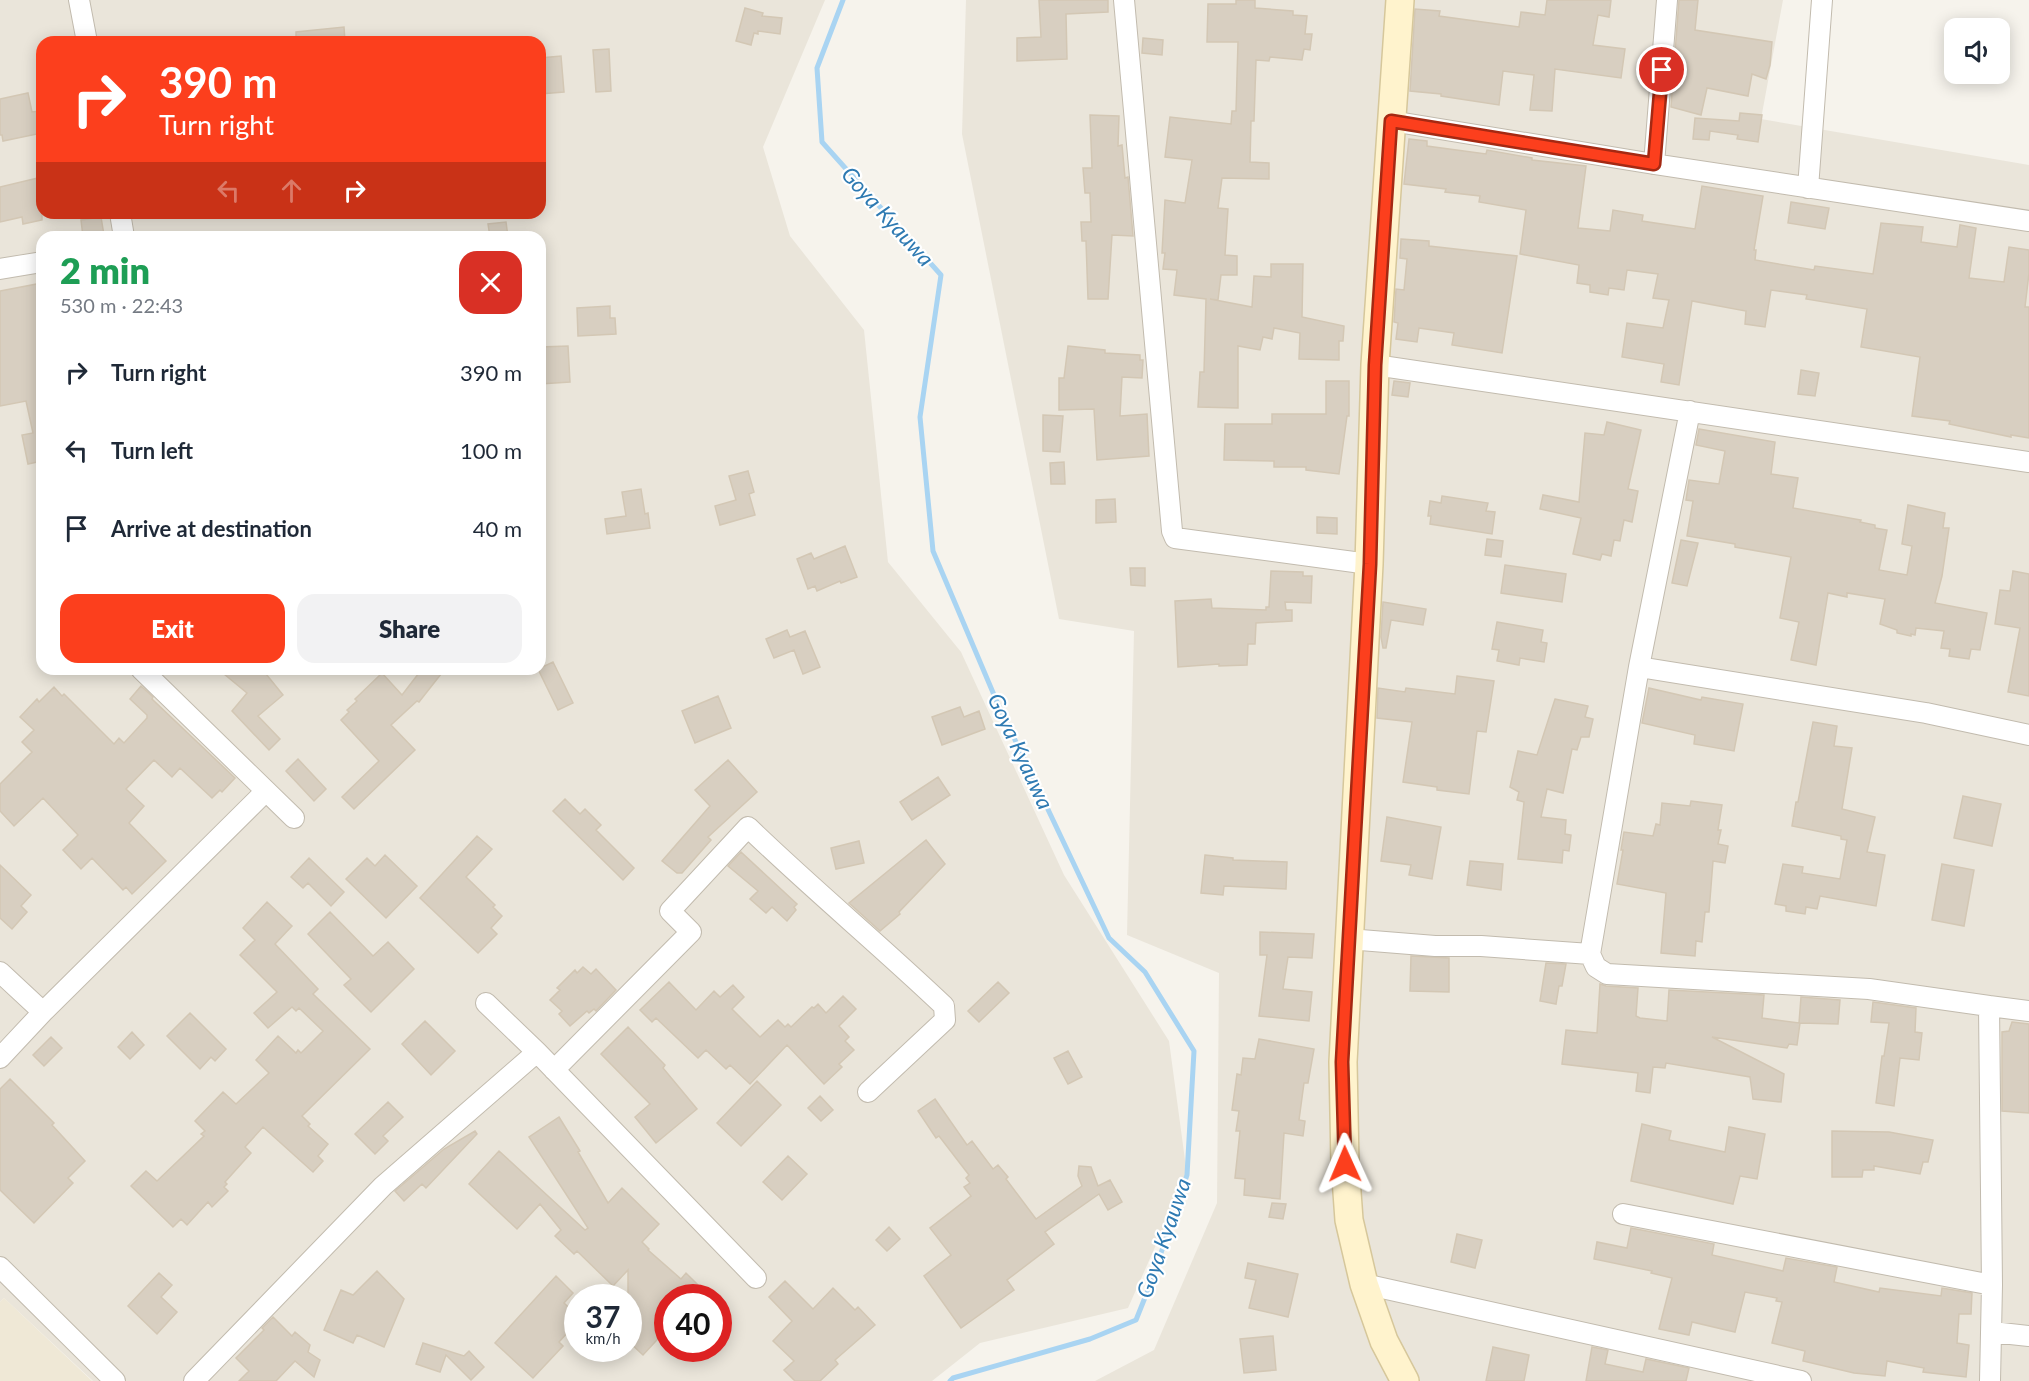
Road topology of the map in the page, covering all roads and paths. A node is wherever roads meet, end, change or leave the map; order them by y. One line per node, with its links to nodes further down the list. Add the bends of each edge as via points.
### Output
1 (79, 0): 6 (street)
2 (1124, 0): 16 (street, via 1175,538)
3 (1400, 0): 7 (street)
4 (1667, 0): 8 (street)
5 (1822, 0): 9 (street)
6 (86, 36)
7 (1391, 121): 8 (street); 13 (street)
8 (1654, 164): 9 (street)
9 (1808, 188): 10 (street)
10 (2029, 221)
11 (36, 263): 12 (street)
12 (0, 269)
13 (1375, 365): 14 (street); 16 (street)
14 (1690, 411): 15 (street); 17 (street)
15 (2029, 462)
16 (1370, 564): 22 (street)
17 (1639, 667): 19 (street, via 1926,713); 23 (street)
18 (147, 675): 20 (street)
19 (2029, 735)
20 (266, 791): 21 (street); 28 (street)
21 (294, 818)
22 (1348, 939): 23 (street); 36 (street, via 1342,1062 1345,1164 1349,1220)
23 (1590, 954): 26 (street, via 1607,975 1869,989)
24 (0, 972): 28 (street)
25 (486, 1003): 29 (street)
26 (1989, 1006): 27 (street); 37 (street)
27 (2029, 1011)
28 (43, 1012): 30 (street)
29 (537, 1052): 31 (street); 41 (street, via 383,1186)
30 (0, 1058)
31 (554, 1070): 32 (street, via 691,932 670,911 748,827 944,1006 945,1020); 35 (street)
32 (868, 1092)
33 (1623, 1214): 37 (street)
34 (2, 1272): 40 (street)
35 (756, 1278)
36 (1364, 1284): 42 (street, via 1384,1341); 43 (street)
37 (1992, 1285): 38 (street)
38 (1992, 1332): 39 (street); 44 (street)
39 (2029, 1336)
40 (115, 1381)
41 (194, 1381)
42 (1405, 1381)
43 (1801, 1381)
44 (1990, 1381)

